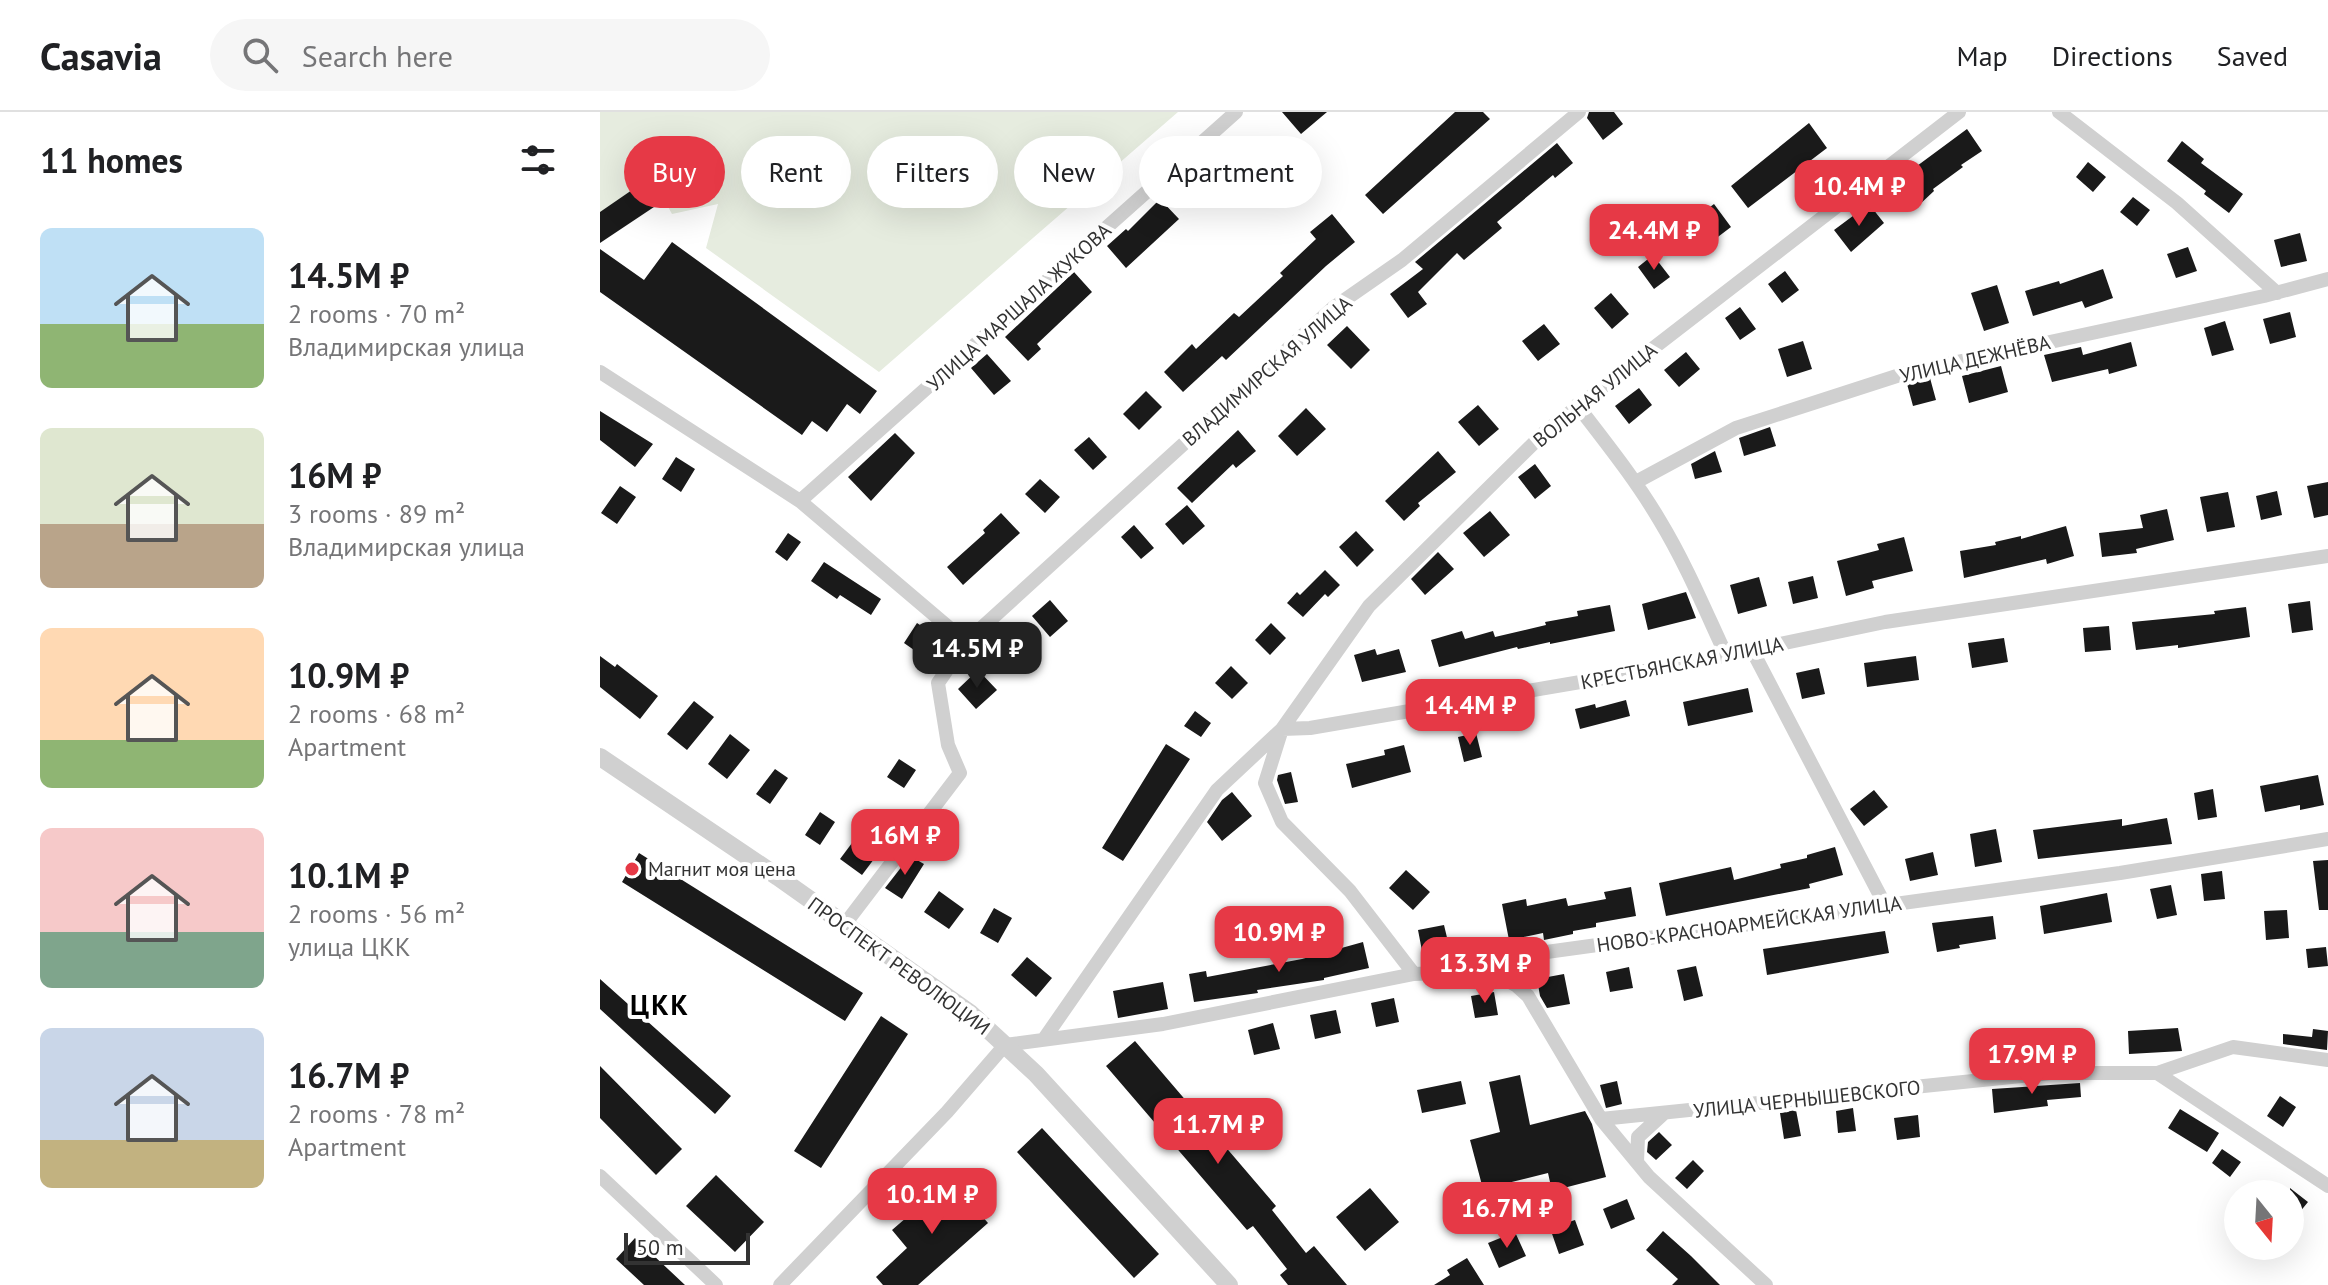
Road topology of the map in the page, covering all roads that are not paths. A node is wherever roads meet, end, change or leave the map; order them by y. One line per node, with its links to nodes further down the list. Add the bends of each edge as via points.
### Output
1 (1236, 112): 10 (street, УЛИЦА МАРШАЛА ЖУКОВА)
2 (1579, 112): 12 (street, ВЛАДИМИРСКАЯ УЛИЦА, via 1402,260 1333,308)
3 (1959, 112): 8 (street, ВОЛЬНАЯ УЛИЦА)
4 (2059, 112): 6 (street, via 2177,203)
5 (2328, 279): 6 (street, УЛИЦА ДЕЖНЁВА)
6 (2277, 293): 9 (street, УЛИЦА ДЕЖНЁВА, via 1906,373 1736,428)
7 (600, 372): 10 (street)
8 (1577, 405): 9 (street); 15 (street, ВОЛЬНАЯ УЛИЦА, via 1369,606)
9 (1636, 482): 14 (street, via 1688,571)
10 (800, 501): 12 (street)
11 (2328, 556): 13 (street, КРЕСТЬЯНСКАЯ УЛИЦА, via 1885,622)
12 (966, 642): 19 (street, ВЛАДИМИРСКАЯ УЛИЦА, via 938,683 948,745 960,773)
13 (1752, 650): 14 (street, КРЕСТЬЯНСКАЯ УЛИЦА); 18 (street)
14 (1726, 655): 15 (street, КРЕСТЬЯНСКАЯ УЛИЦА)
15 (1282, 729): 20 (street, via 1265,783 1282,822 1350,891); 22 (street, via 1217,790)
16 (600, 757): 19 (street, ПРОСПЕКТ РЕВОЛЮЦИИ)
17 (2328, 839): 18 (street, НОВО-КРАСНОАРМЕЙСКАЯ УЛИЦА)
18 (1885, 905): 21 (street, НОВО-КРАСНОАРМЕЙСКАЯ УЛИЦА, via 1532,954)
19 (845, 924): 23 (street, ПРОСПЕКТ РЕВОЛЮЦИИ, via 970,1013)
20 (1414, 974): 21 (street, via 1490,971); 22 (street, via 1163,1024)
21 (1517, 986): 27 (street)
22 (1044, 1039): 23 (street)
23 (1005, 1045): 32 (street); 33 (street, ПРОСПЕКТ РЕВОЛЮЦИИ)
24 (2328, 1060): 25 (street, УЛИЦА ЧЕРНЫШЕВСКОГО, via 2233,1047)
25 (2157, 1073): 26 (street, УЛИЦА ЧЕРНЫШЕВСКОГО, via 2051,1073); 30 (street)
26 (1664, 1113): 27 (street, УЛИЦА ЧЕРНЫШЕВСКОГО); 28 (street, УЛИЦА ЧЕРНЫШЕВСКОГО, via 1638,1137)
27 (1601, 1119): 28 (street)
28 (1637, 1162): 34 (street)
29 (600, 1176): 31 (street)
30 (2328, 1186)
31 (716, 1285)
32 (780, 1285)
33 (1229, 1285)
34 (1766, 1285)

